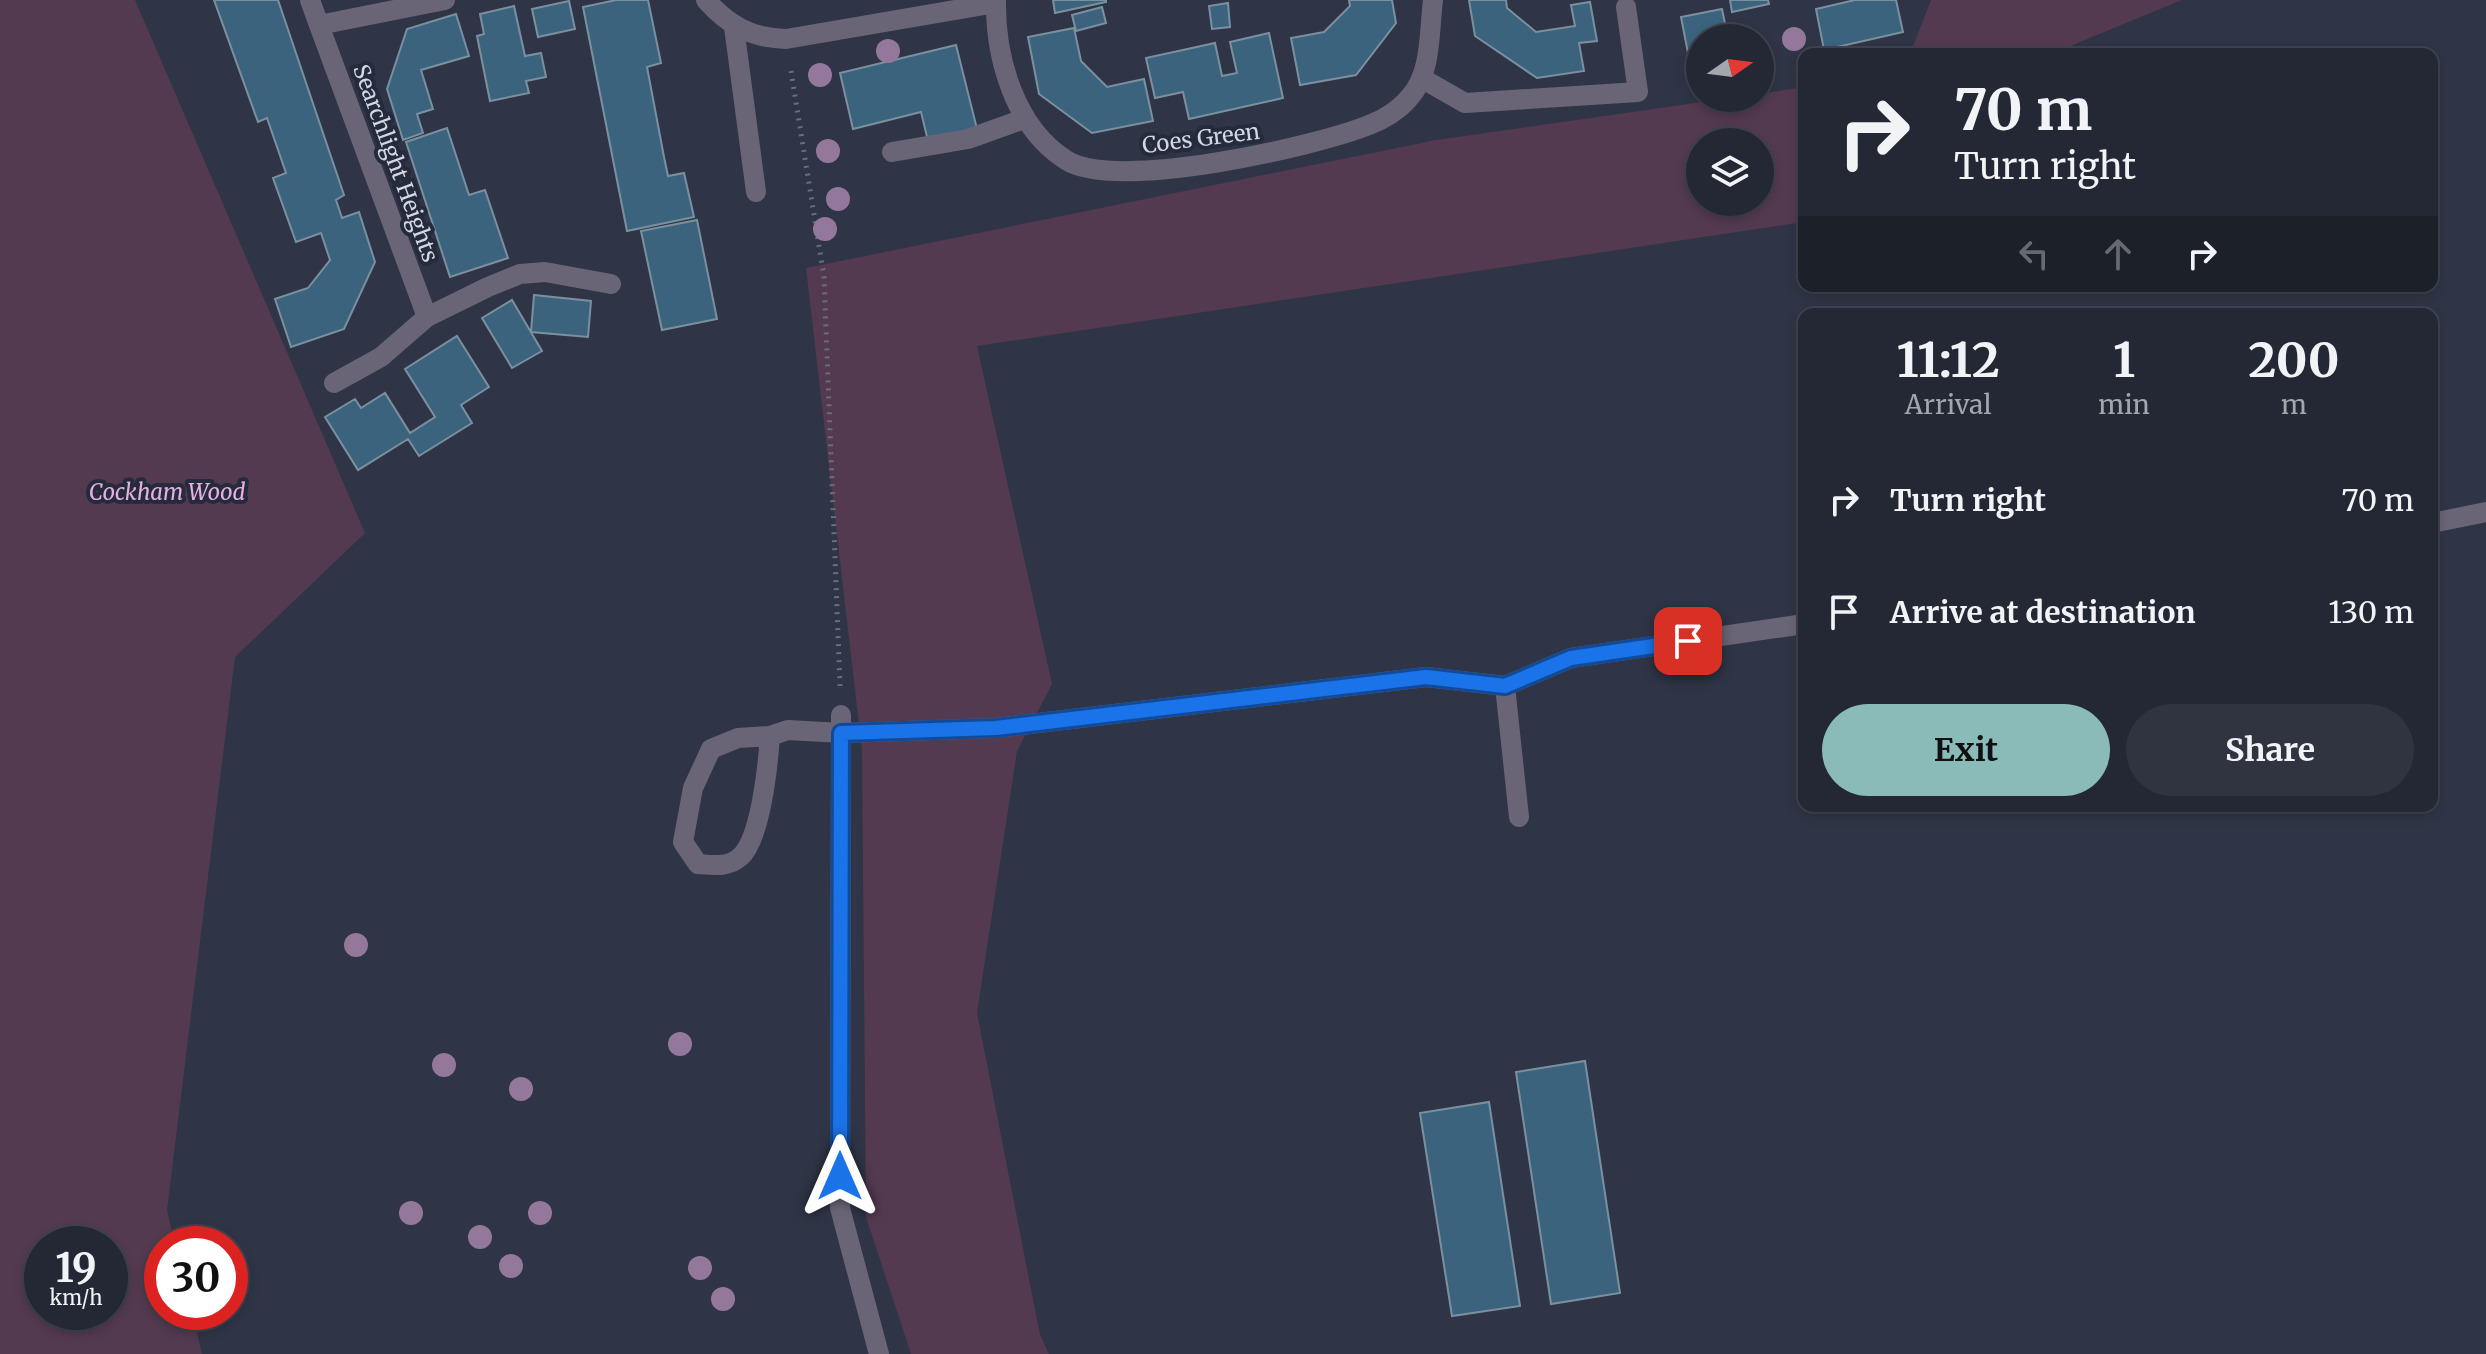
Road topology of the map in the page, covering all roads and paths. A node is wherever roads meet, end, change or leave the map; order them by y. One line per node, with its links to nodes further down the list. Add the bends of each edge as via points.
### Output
1 (310, 0): 7 (street, Searchlight Heights)
2 (445, 0): 7 (street)
3 (706, 0): 8 (street)
4 (1433, 0): 10 (street)
5 (996, 2): 9 (street); 11 (street, Coes Green, via 1004,61)
6 (1626, 7): 10 (street, via 1638,92 1465,103)
7 (319, 25): 15 (street, Searchlight Heights)
8 (734, 27): 9 (street); 13 (street)
9 (786, 39): 21 (path, via 824,277)
10 (1423, 79): 11 (street, Coes Green, via 1410,98 1372,125 1269,154 1200,164 1089,169 1068,162)
11 (1024, 119): 12 (street, via 968,139)
12 (892, 152)
13 (756, 192)
14 (611, 284): 15 (street, via 545,272 520,274)
15 (427, 317): 16 (street, via 381,357)
16 (334, 383)
17 (2486, 512): 18 (street)
18 (2438, 522)
19 (1798, 625): 20 (street, via 1571,658)
20 (1505, 686): 21 (street, via 1426,677 996,728); 23 (street)
21 (841, 724): 22 (street); 24 (street, via 840,1208)
22 (770, 736): 22 (street, via 757,823 741,857 723,865 698,864 683,842 693,788 711,749 738,738)
23 (1519, 817)
24 (879, 1354)

